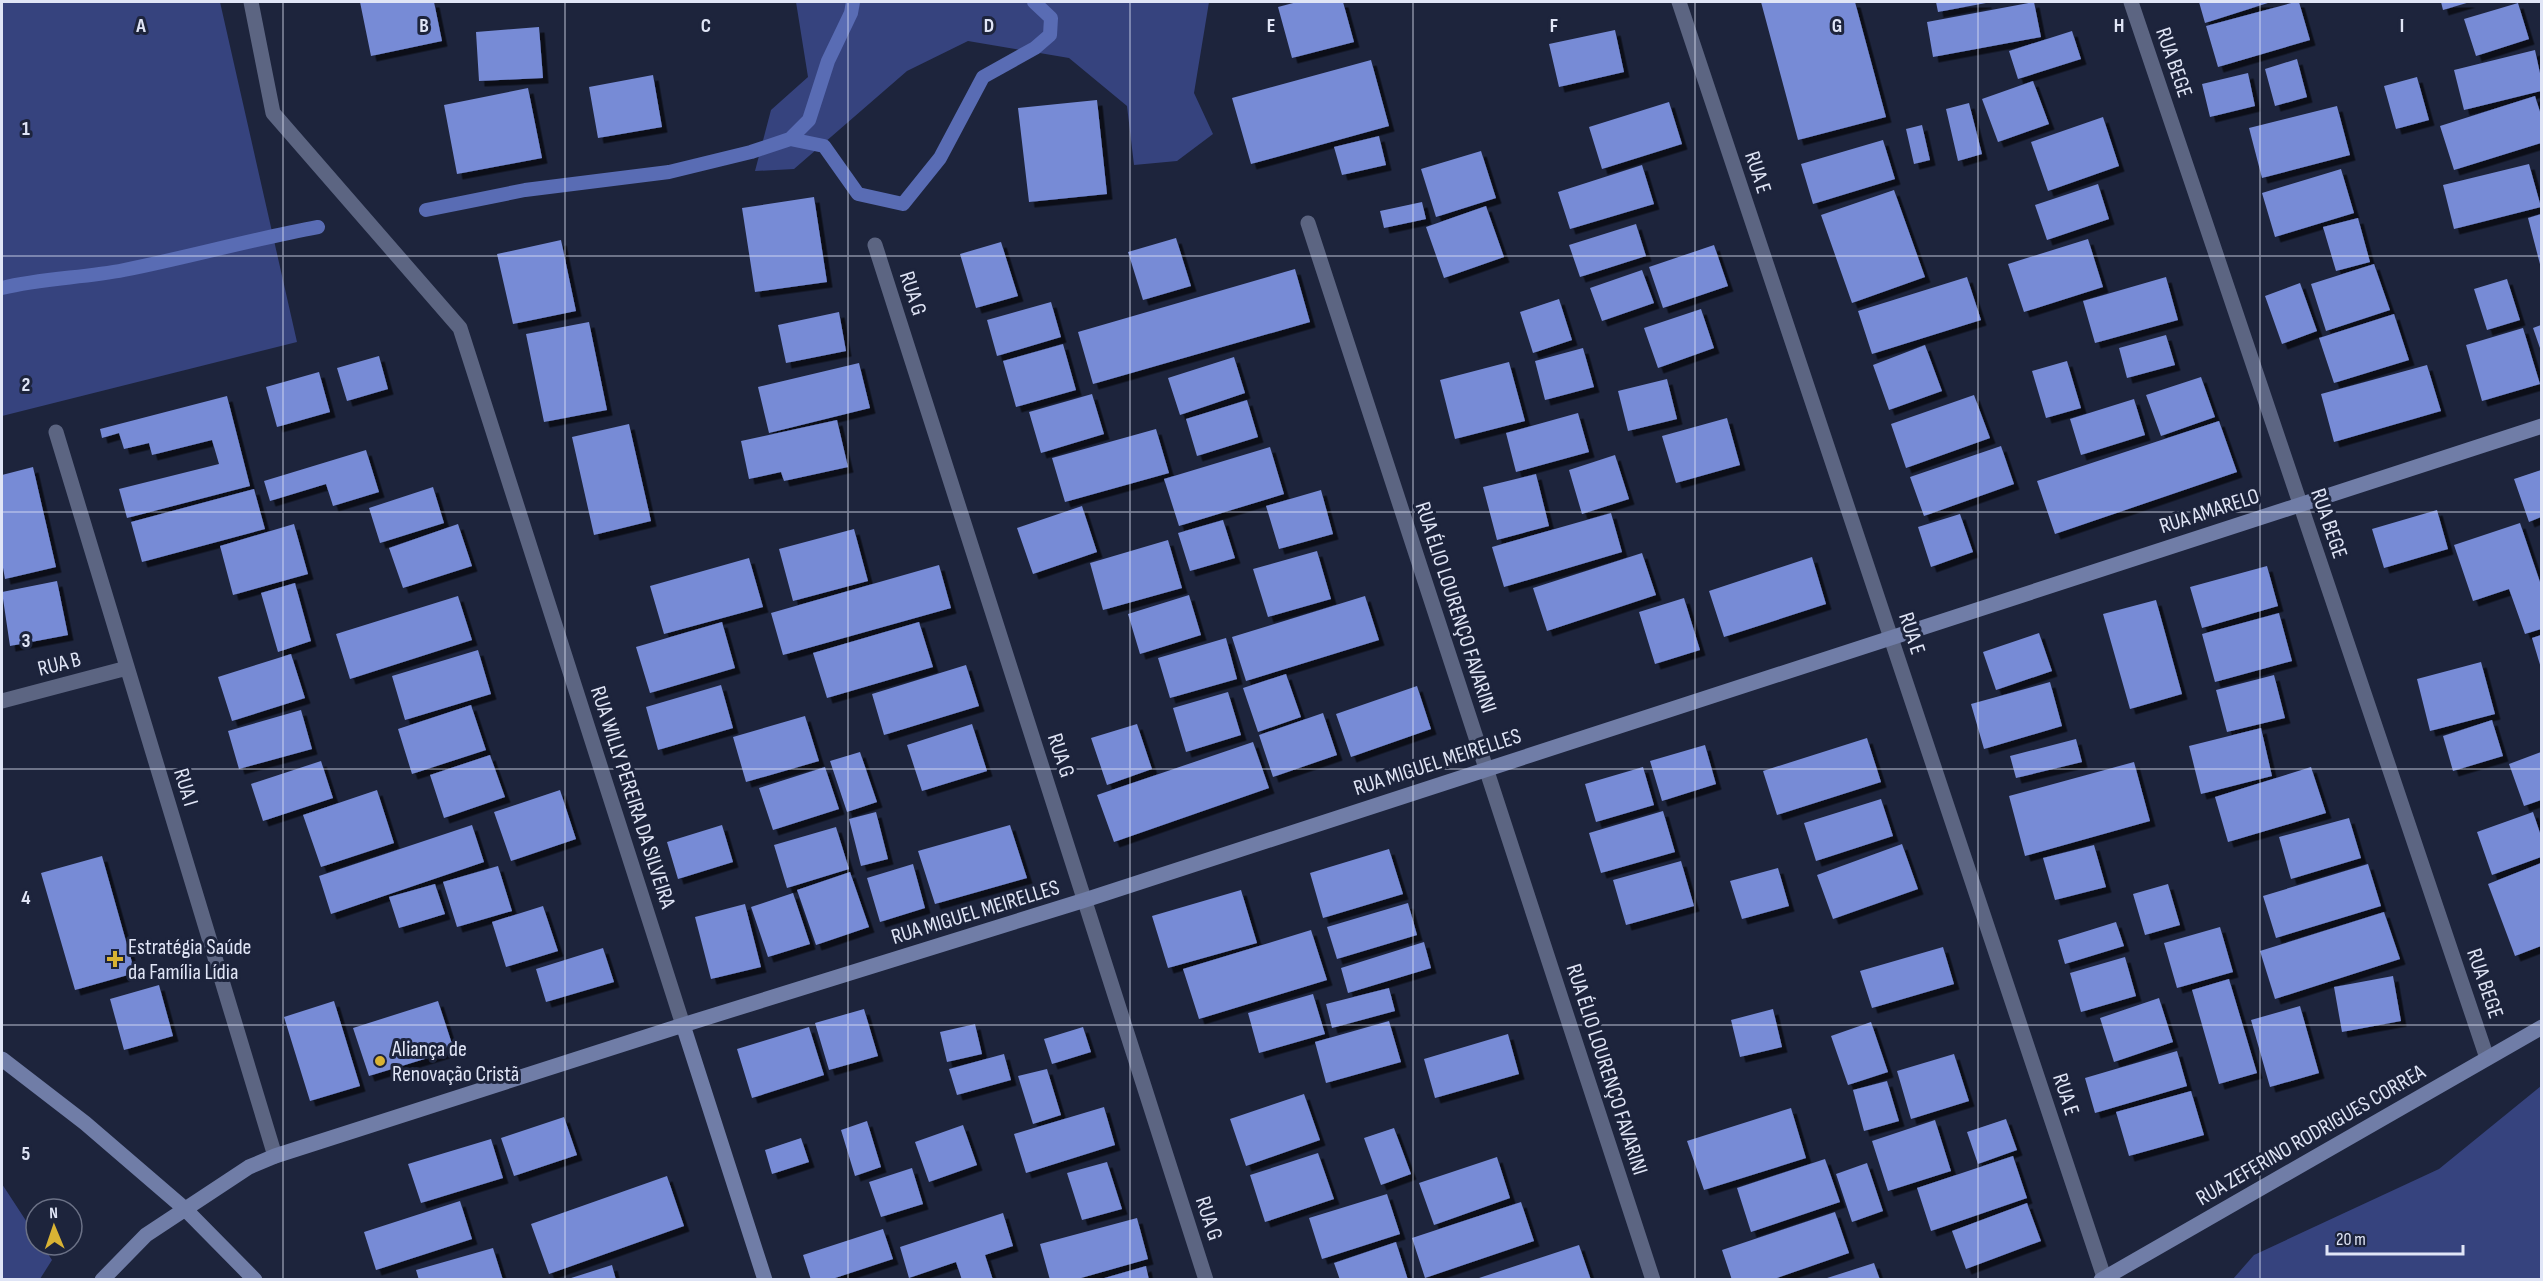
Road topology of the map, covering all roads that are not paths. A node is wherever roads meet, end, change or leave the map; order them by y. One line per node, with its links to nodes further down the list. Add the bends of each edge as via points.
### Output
1 (251, 2): 14 (street, RUA WILLY PEREIRA DA SILVEIRA, via 273,113 460,328)
2 (1679, 2): 9 (street, RUA E)
3 (2131, 2): 8 (street, RUA BEGE)
4 (1308, 223): 12 (street, RUA ÉLIO LOURENÇO FAVARINI)
5 (875, 245): 13 (street, RUA G)
6 (2541, 426): 8 (street, RUA AMARELO)
7 (56, 432): 10 (street, RUA I)
8 (2300, 504): 9 (street, RUA AMARELO); 16 (street, RUA BEGE)
9 (1891, 638): 12 (street, RUA MIGUEL MEIRELLES); 20 (street, RUA E)
10 (128, 668): 11 (street, RUA B); 18 (street, RUA I)
11 (2, 701)
12 (1486, 768): 13 (street, RUA MIGUEL MEIRELLES); 25 (street, RUA ÉLIO LOURENÇO FAVARINI)
13 (1085, 900): 14 (street, RUA MIGUEL MEIRELLES); 24 (street, RUA G)
14 (683, 1025): 18 (street, RUA MIGUEL MEIRELLES); 23 (street, RUA WILLY PEREIRA DA SILVEIRA)
15 (2541, 1027): 16 (street, RUA ZEFERINO RODRIGUES CORREA)
16 (2487, 1058): 20 (street, RUA ZEFERINO RODRIGUES CORREA)
17 (2, 1059): 19 (street, via 85,1123)
18 (275, 1156): 19 (street, RUA MIGUEL MEIRELLES, via 249,1167)
19 (185, 1209): 21 (street, RUA MIGUEL MEIRELLES, via 146,1235); 22 (street)
20 (2104, 1279)
21 (102, 1280)
22 (255, 1280)
23 (765, 1280)
24 (1206, 1280)
25 (1653, 1280)

